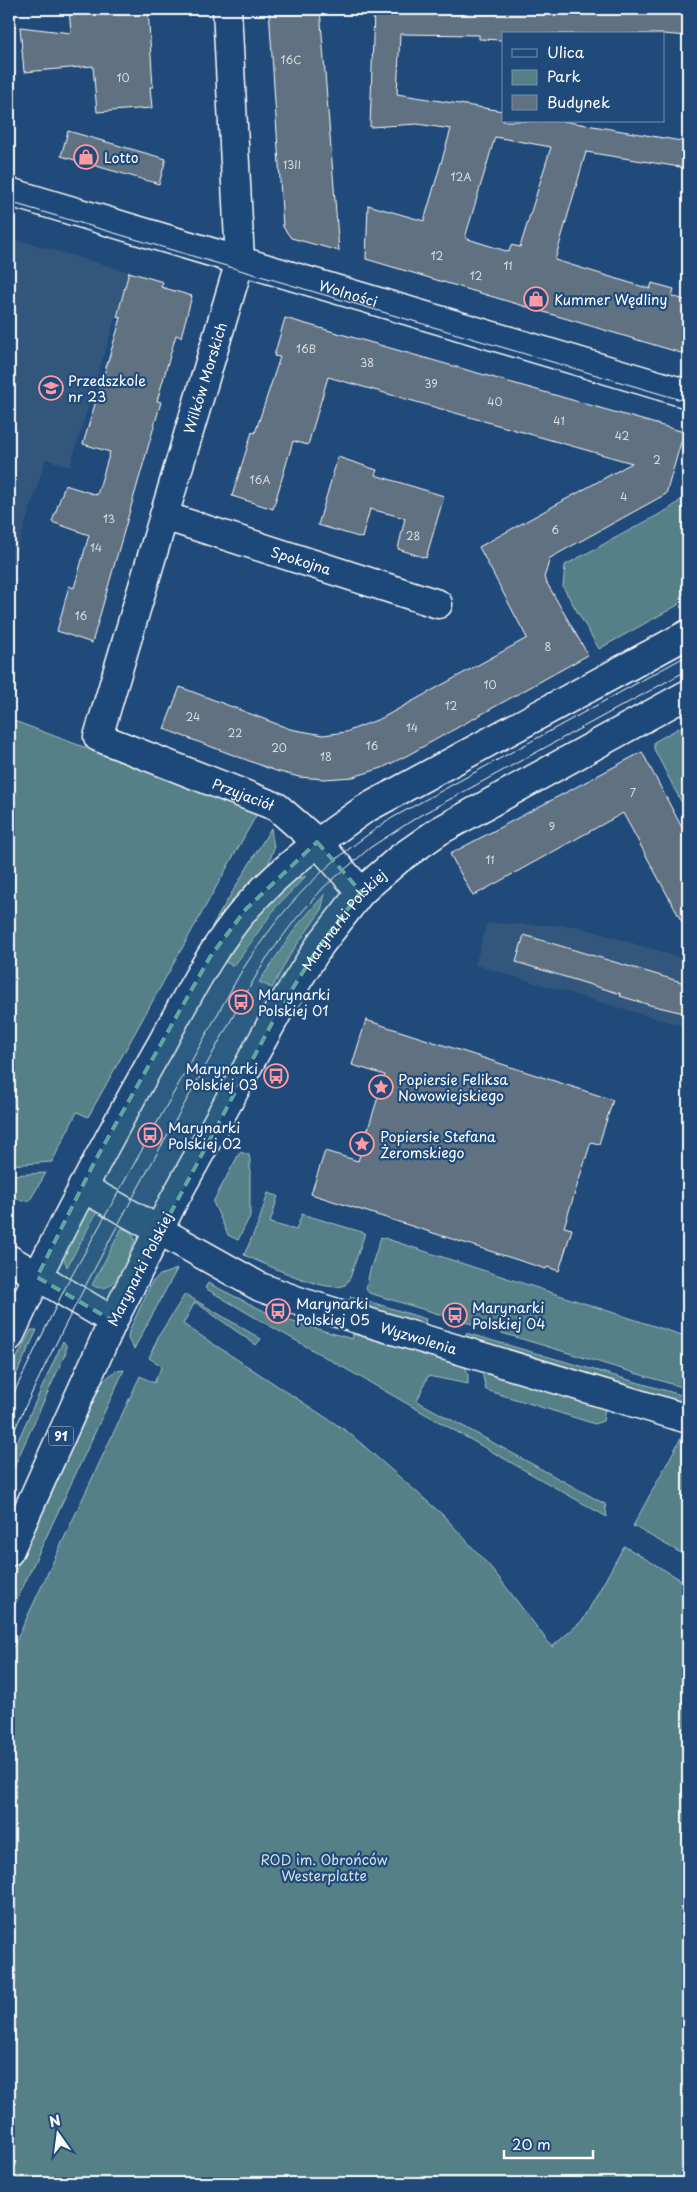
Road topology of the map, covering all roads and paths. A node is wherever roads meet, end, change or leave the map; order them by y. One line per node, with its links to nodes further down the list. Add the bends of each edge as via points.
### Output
1 (227, 9): 3 (street, Wilków Morskich)
2 (9, 192): 3 (street, Wolności)
3 (240, 261): 4 (street, Wolności); 5 (street, Wilków Morskich)
4 (688, 394)
5 (164, 516): 6 (street, Spokojna); 9 (street, Wilków Morskich)
6 (438, 604)
7 (688, 634): 10 (street, via 365,809)
8 (688, 694): 11 (street, Marynarki Polskiej / 91, via 439,831 398,859)
9 (98, 737): 10 (street, Przyjaciół, via 277,807)
10 (317, 842): 11 (street, Przyjaciół); 12 (street, via 246,908 210,957)
11 (361, 892): 13 (street, Marynarki Polskiej / 91, via 320,945 279,1010)
12 (82, 1187): 13 (street, Wyzwolenia); 15 (street)
13 (158, 1230): 16 (street, Marynarki Polskiej / 91); 18 (street, Wyzwolenia, via 260,1287 292,1299)
14 (9, 1259): 15 (street)
15 (37, 1277): 16 (street); 17 (street)
16 (113, 1321): 19 (street, Marynarki Polskiej / 91)
17 (9, 1337)
18 (688, 1419)
19 (9, 1552)

